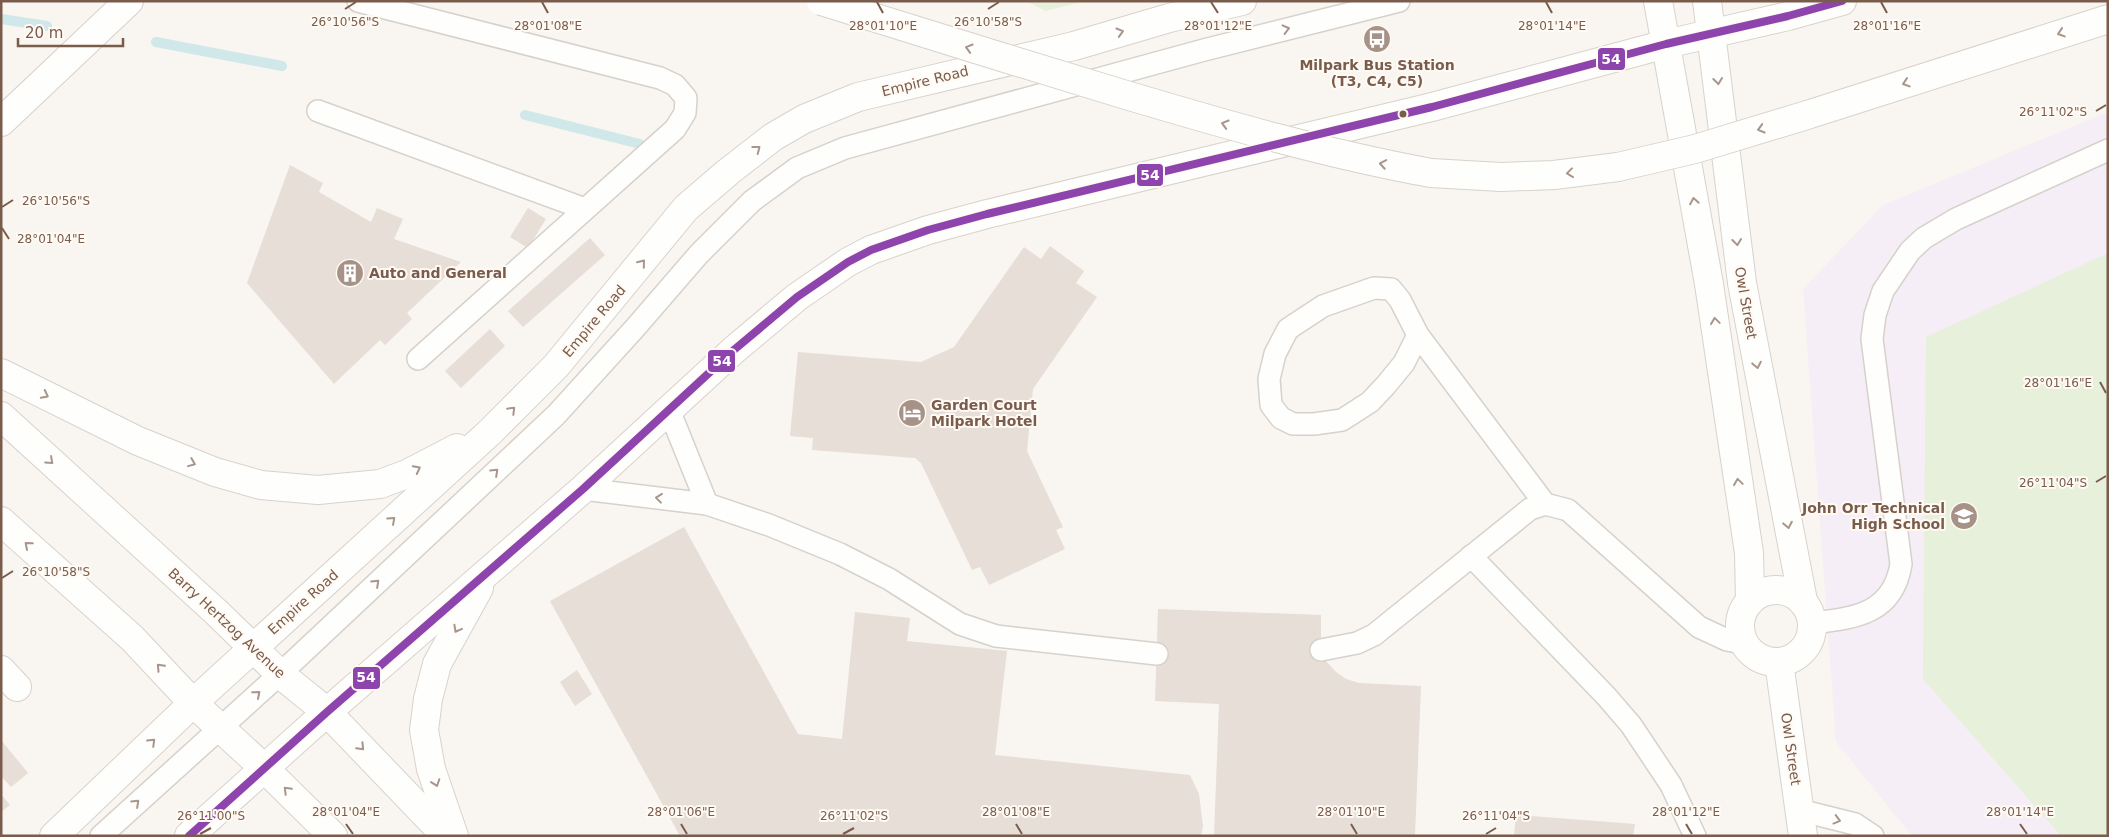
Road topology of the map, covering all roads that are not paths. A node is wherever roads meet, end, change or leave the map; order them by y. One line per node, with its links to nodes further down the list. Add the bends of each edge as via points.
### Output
1 (129, 1): 13 (main road)
2 (358, 1): 15 (lane, via 660,78 675,85 686,98 685,113 675,129)
3 (821, 1): 9 (main road, one-way to 3, bridge, via 1695,148 1618,167 1554,175 1501,177 1431,173 1370,162 1228,125)
4 (1242, 1): 21 (main road, Empire Road, one-way to 4, via 556,366 686,208 773,137 804,119 858,97 1074,46)
5 (1399, 1): 35 (lane, one-way to 5, via 556,416 699,254 752,201 797,168 845,148 1204,50)
6 (1658, 1): 11 (main road)
7 (1708, 1): 10 (main road, Owl Street)
8 (1842, 1): 10 (main road)
9 (2108, 19)
10 (1712, 32): 11 (main road); 29 (main road, Owl Street, one-way to 29, via 1742,283)
11 (1666, 44): 19 (main road, via 1432,107 987,214 891,241 848,262 797,297); 28 (main road, one-way to 11, via 1749,553 1710,294)
12 (318, 111): 15 (lane)
13 (1, 122)
14 (2108, 150): 29 (lane, via 1956,219 1924,238 1910,251 1891,278 1875,315 1872,340 1901,564 1898,581 1890,594 1862,615)
15 (585, 209): 17 (lane)
16 (1418, 334): 16 (lane, via 1404,363 1386,385 1370,402 1342,420 1293,424 1281,418 1271,405 1269,379 1275,354 1288,329 1323,306 1374,288 1391,289); 24 (lane)
17 (418, 359)
18 (1, 373): 21 (main road, one-way to 21, via 138,441 215,472 261,485 318,490 380,484 407,474)
19 (669, 410): 22 (main road); 23 (lane)
20 (1, 416): 31 (main road, Barry Hertzog Avenue, one-way to 31)
21 (489, 432): 31 (main road, Empire Road, one-way to 21)
22 (583, 489): 23 (lane, one-way to 22); 27 (main road)
23 (707, 504): 33 (lane, via 770,525 840,554 889,579 960,624 996,636)
24 (1545, 504): 26 (lane, via 1530,509); 30 (lane, via 1568,510 1699,627 1727,640)
25 (1, 521): 36 (main road, one-way to 25, via 132,638)
26 (1471, 556): 32 (lane, via 1374,635 1357,643); 47 (lane, via 1631,726 1671,785)
27 (489, 571): 37 (main road); 46 (main road, one-way to 46, via 438,664 428,699 424,730 431,769)
28 (1750, 600): 29 (main road, via 1771,590 1794,594); 30 (main road, via 1740,621)
29 (1808, 612): 34 (main road, via 1812,635 1807,645 1790,660)
30 (1743, 643): 34 (main road, via 1758,658)
31 (253, 648): 35 (main road, Barry Hertzog Avenue); 36 (main road, Empire Road)
32 (1320, 650)
33 (1157, 654)
34 (1779, 662): 40 (main road, Owl Street)
35 (280, 674): 37 (main road, Barry Hertzog Avenue); 38 (lane, one-way to 35)
36 (193, 703): 38 (main road); 41 (main road, Empire Road, one-way to 36)
37 (327, 712): 39 (main road); 45 (main road, Barry Hertzog Avenue, one-way to 45)
38 (220, 726): 39 (main road); 42 (lane, one-way to 38)
39 (265, 769): 43 (main road); 44 (main road, one-way to 39)
40 (1801, 823): 48 (lane, one-way to 48, via 1855,824)
41 (54, 836)
42 (101, 836)
43 (189, 836)
44 (333, 836)
45 (446, 836)
46 (454, 836)
47 (1695, 836)
48 (1873, 836)

